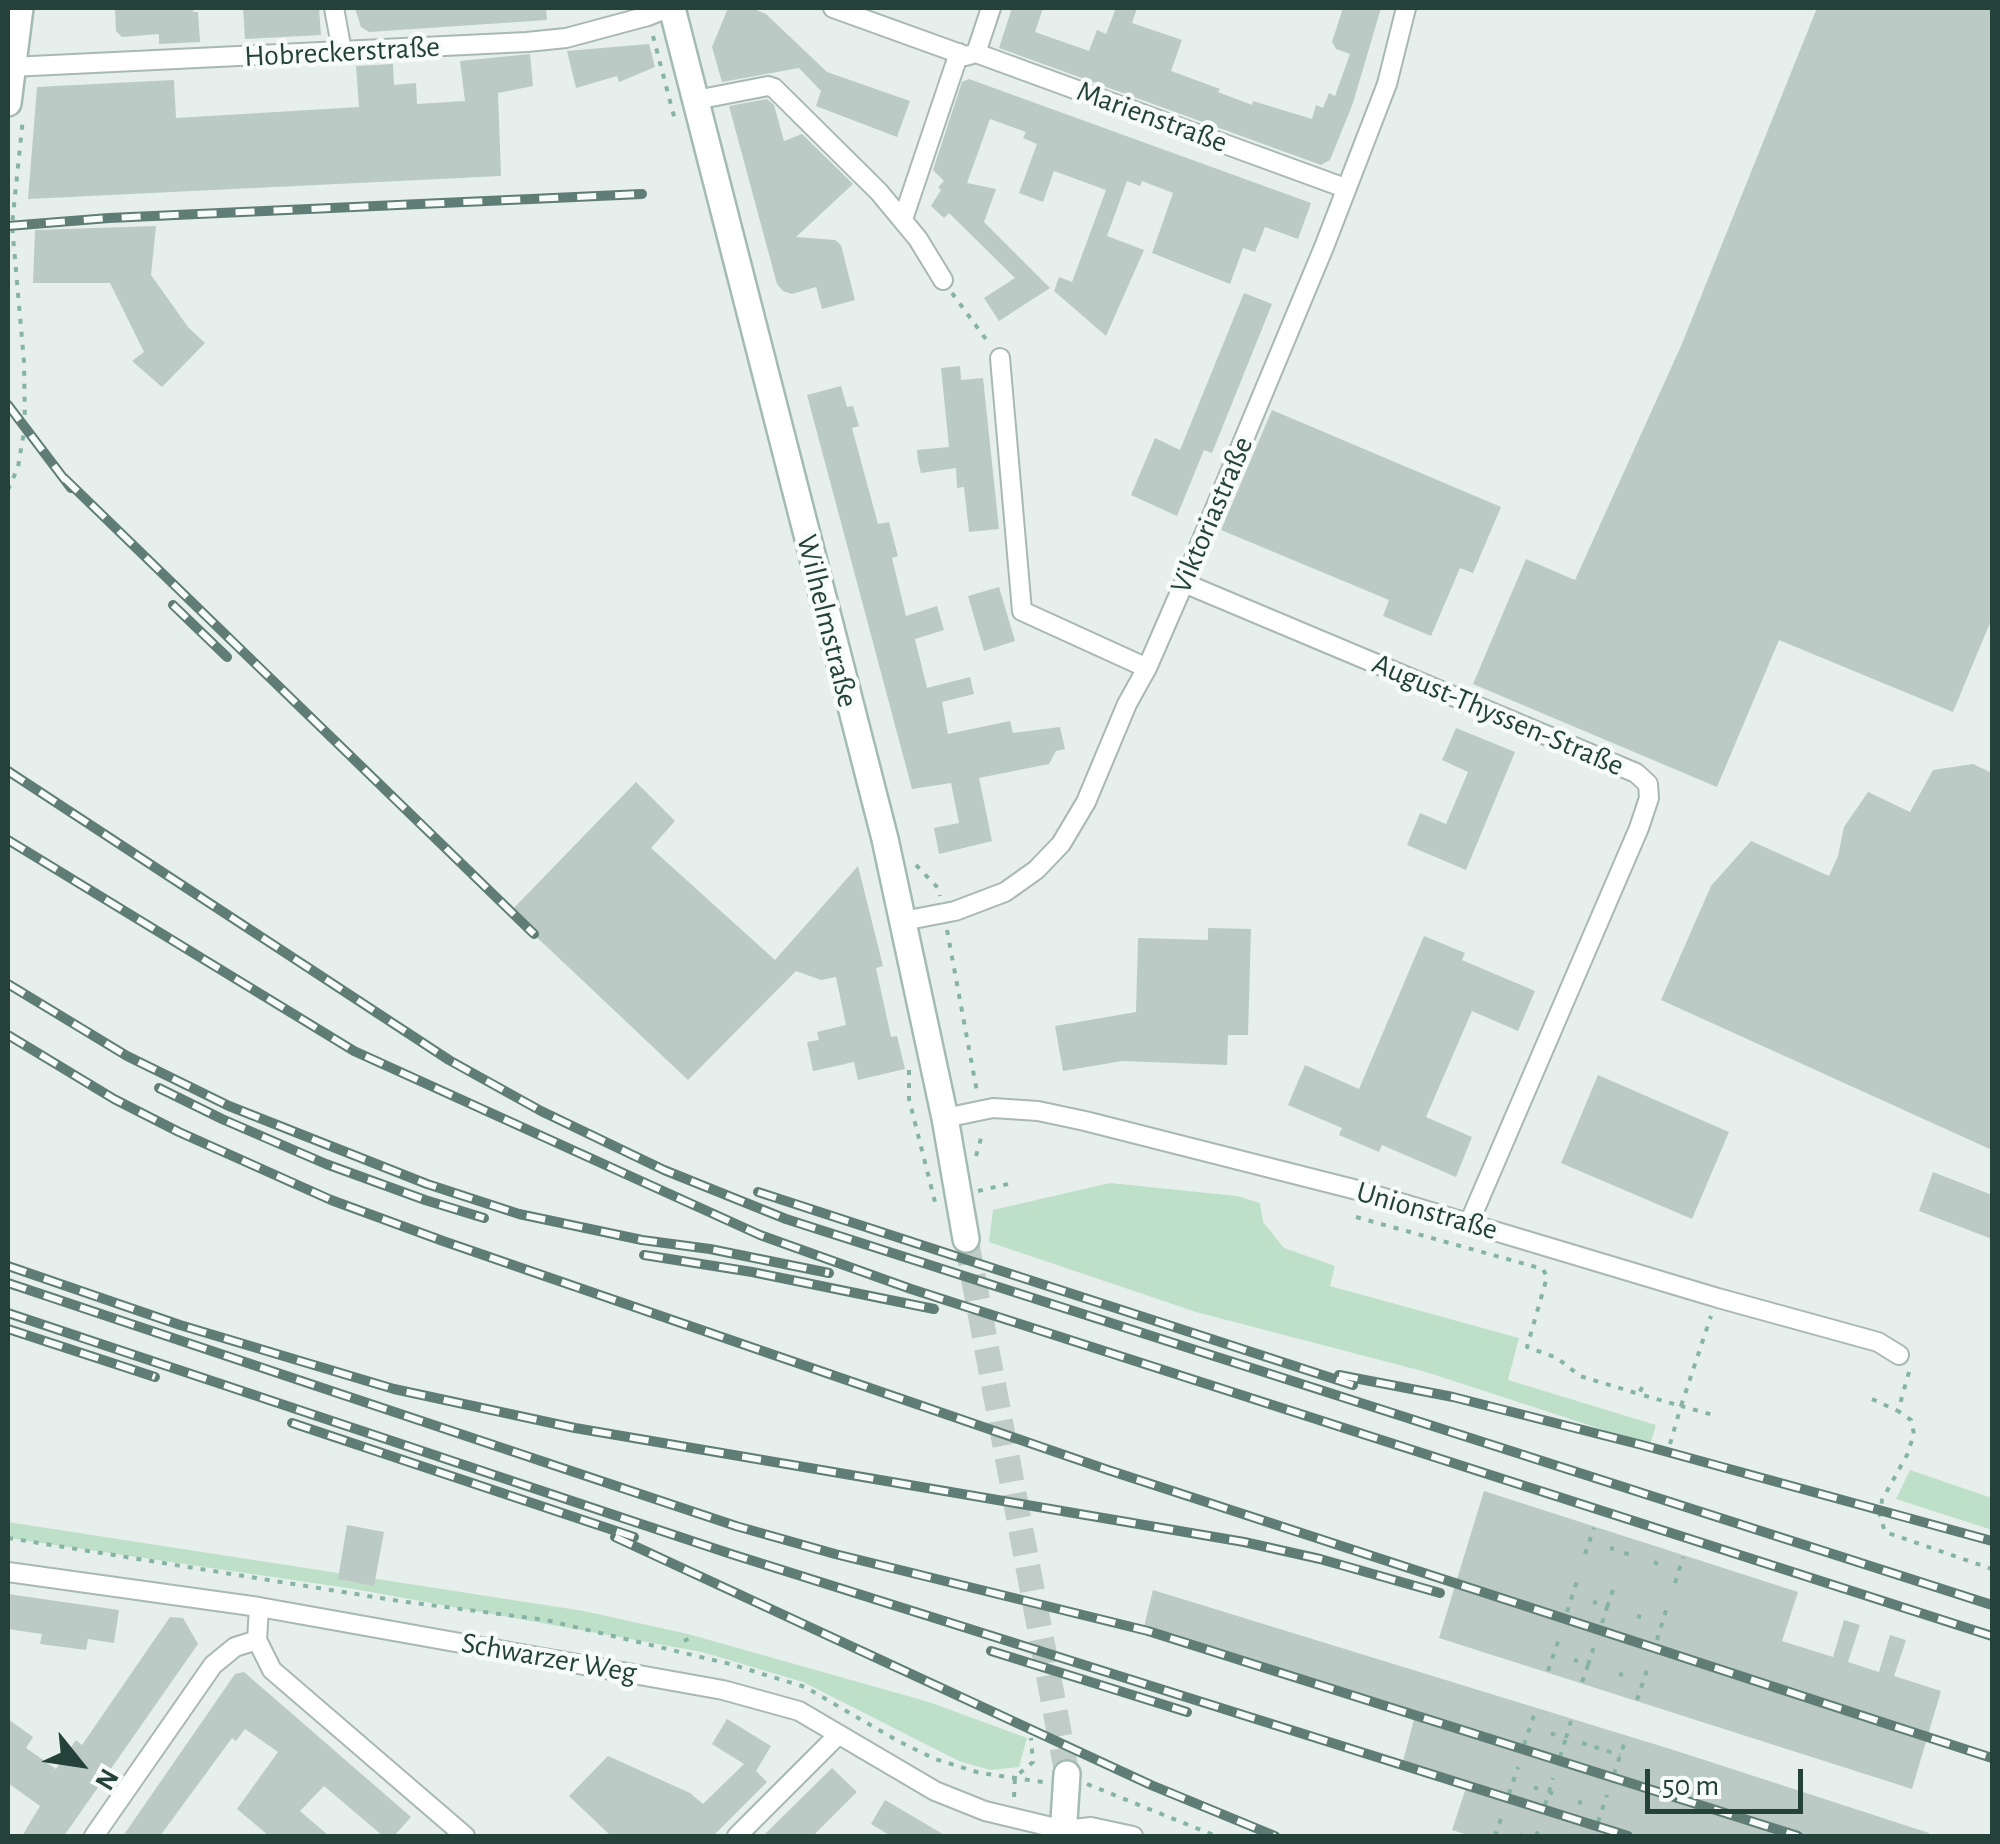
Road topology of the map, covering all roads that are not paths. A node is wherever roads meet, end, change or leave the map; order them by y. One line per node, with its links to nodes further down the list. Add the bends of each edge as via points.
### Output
1 (20, 8): 9 (main road)
2 (334, 8): 7 (street)
3 (833, 8): 8 (street, Marienstraße)
4 (990, 8): 8 (street)
5 (1406, 8): 12 (street, Viktoriastraße, via 1386,84)
6 (662, 10): 7 (street, Hobreckerstraße, via 566,38); 10 (main road, Wilhelmstraße)
7 (342, 51): 9 (street, Hobreckerstraße)
8 (968, 53): 12 (street, Marienstraße); 13 (street)
9 (11, 67): 11 (main road)
10 (696, 100): 13 (street, via 774,88); 18 (main road, Wilhelmstraße)
11 (16, 106)
12 (1345, 188): 16 (street, Viktoriastraße)
13 (903, 219): 14 (street)
14 (943, 280)
15 (1000, 358): 17 (street, via 1022,612)
16 (1184, 583): 17 (street, Viktoriastraße); 20 (street, August-Thyssen-Straße, via 1636,773 1648,784 1639,828)
17 (1148, 668): 18 (street, Viktoriastraße, via 1062,844 1004,892 955,911)
18 (903, 920): 19 (main road, Wilhelmstraße)
19 (945, 1118): 20 (street, Unionstraße, via 993,1108 1038,1111); 21 (main road, Wilhelmstraße)
20 (1469, 1223): 22 (street, Unionstraße, via 1878,1342)
21 (966, 1239)
22 (1899, 1355)
23 (8, 1572): 24 (street, Schwarzer Weg)
24 (259, 1607): 25 (street); 26 (street, Schwarzer Weg, via 723,1690 800,1711)
25 (257, 1640): 29 (street, via 212,1665); 30 (street, via 272,1670)
26 (838, 1735): 28 (street, Schwarzer Weg, via 935,1791); 31 (street)
27 (1079, 1779): 28 (main road)
28 (1064, 1834): 32 (street, Schwarzer Weg, via 1092,1827)
29 (94, 1836)
30 (465, 1836)
31 (737, 1836)
32 (1132, 1836)

